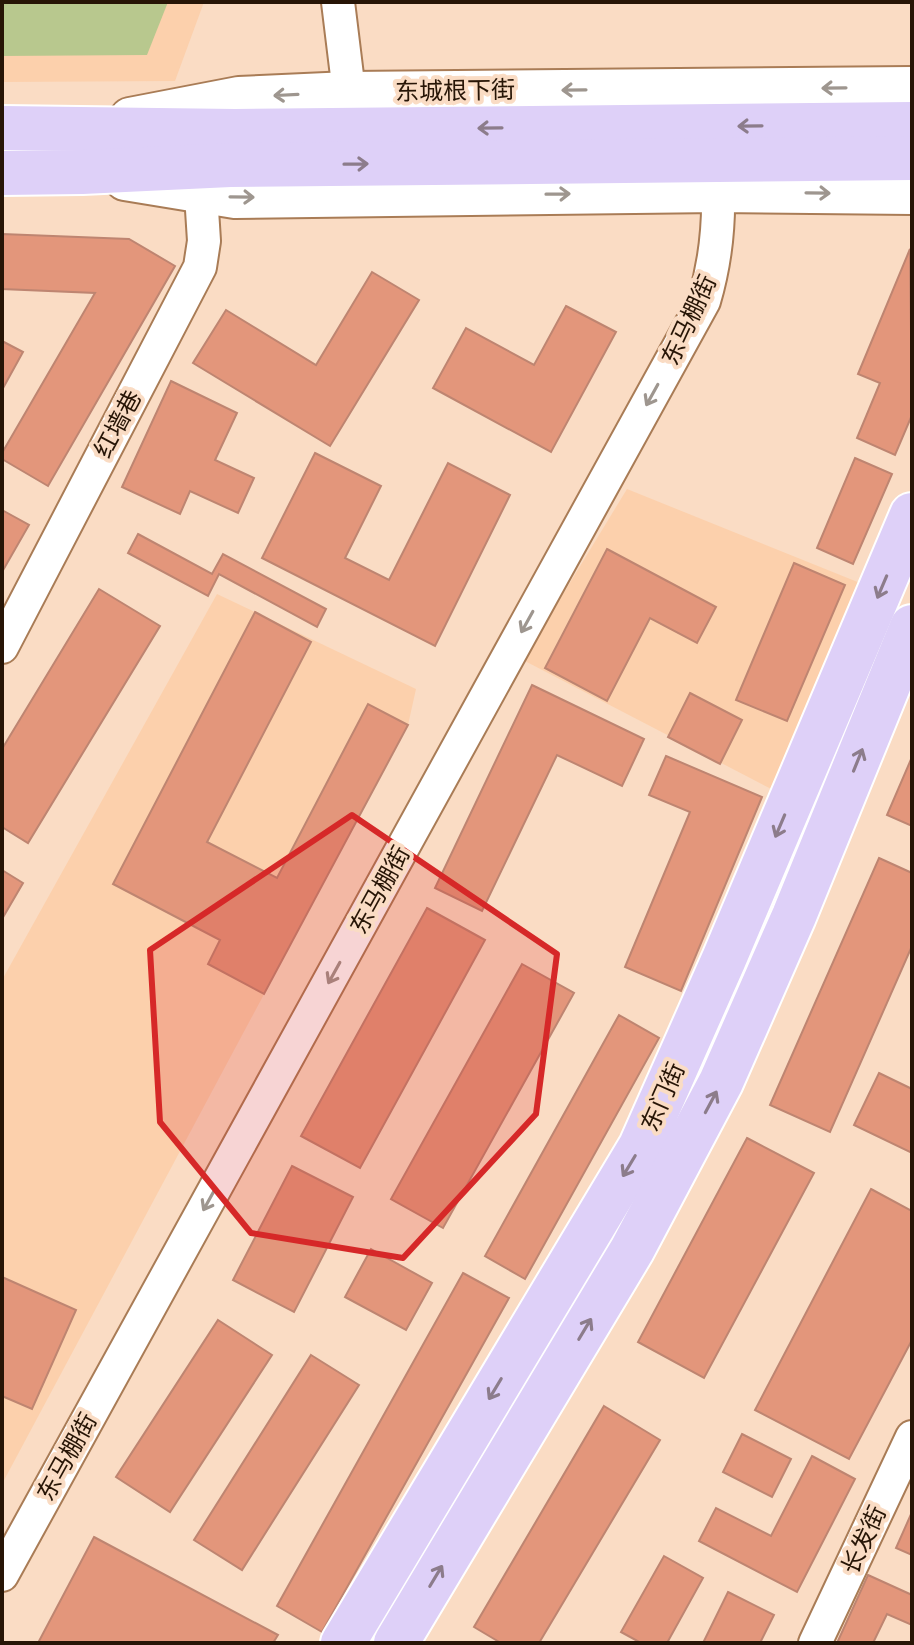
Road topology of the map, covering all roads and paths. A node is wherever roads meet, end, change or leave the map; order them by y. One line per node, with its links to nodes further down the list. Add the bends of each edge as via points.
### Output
1 (338, 2): 3 (street)
2 (912, 87): 3 (street, 东城根下街, one-way to 3)
3 (349, 92): 6 (street, 东城根下街, one-way to 6, via 239,97)
4 (912, 124): 6 (main road, one-way to 6)
5 (2, 128): 6 (main road, 东城根下街)
6 (78, 128)
7 (912, 158): 8 (main road, one-way to 7, via 230,165)
8 (82, 172): 9 (main road); 11 (street)
9 (2, 173)
10 (718, 192): 11 (street, one-way to 10, via 235,198); 12 (street, one-way to 12); 17 (street, 东马棚街, one-way to 17, via 715,266 704,301)
11 (201, 194): 15 (street, 红墙巷, via 200,267)
12 (912, 194)
13 (912, 515): 18 (main road, 东门街, one-way to 18, via 641,1146)
14 (912, 627): 19 (main road, 东门街, one-way to 14, via 632,1250 721,1082)
15 (2, 647)
16 (912, 1437): 20 (street, 长发街)
17 (2, 1575)
18 (343, 1643)
19 (396, 1643)
20 (815, 1643)

